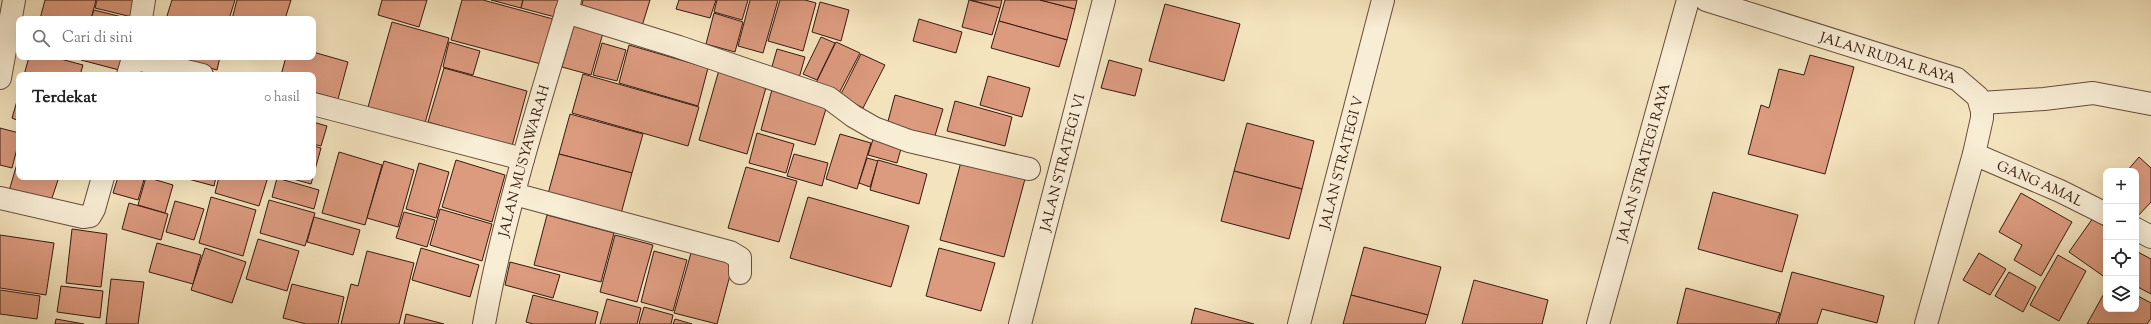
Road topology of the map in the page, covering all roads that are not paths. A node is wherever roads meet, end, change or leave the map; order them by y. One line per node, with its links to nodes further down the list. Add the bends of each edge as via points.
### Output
1 (14, 0): 11 (street)
2 (144, 0): 8 (street)
3 (1104, 0): 26 (street, JALAN STRATEGI VI)
4 (1383, 0): 27 (street, JALAN STRATEGI V)
5 (1688, 0): 28 (street, JALAN STRATEGI RAYA)
6 (1706, 0): 12 (street, JALAN RUDAL RAYA, via 1957,80 1973,92)
7 (568, 6): 16 (street, JALAN MUSYAWARAH); 17 (street, via 829,98 874,128 909,141)
8 (141, 16)
9 (131, 63): 10 (street)
10 (184, 72)
11 (0, 78)
12 (1981, 103): 13 (street, via 2093,93); 15 (street, via 1982,118)
13 (2151, 104)
14 (316, 105): 16 (street)
15 (1974, 154): 21 (street, GANG AMAL); 29 (street)
16 (523, 159): 19 (street, JALAN MUSYAWARAH)
17 (1029, 169)
18 (101, 180): 20 (street, via 90,216 83,217)
19 (514, 194): 24 (street, via 730,252 740,258); 25 (street, JALAN MUSYAWARAH)
20 (1, 202)
21 (2103, 212)
22 (2139, 231): 23 (street)
23 (2151, 237)
24 (740, 273)
25 (484, 324)
26 (1020, 324)
27 (1299, 324)
28 (1598, 324)
29 (1926, 324)

